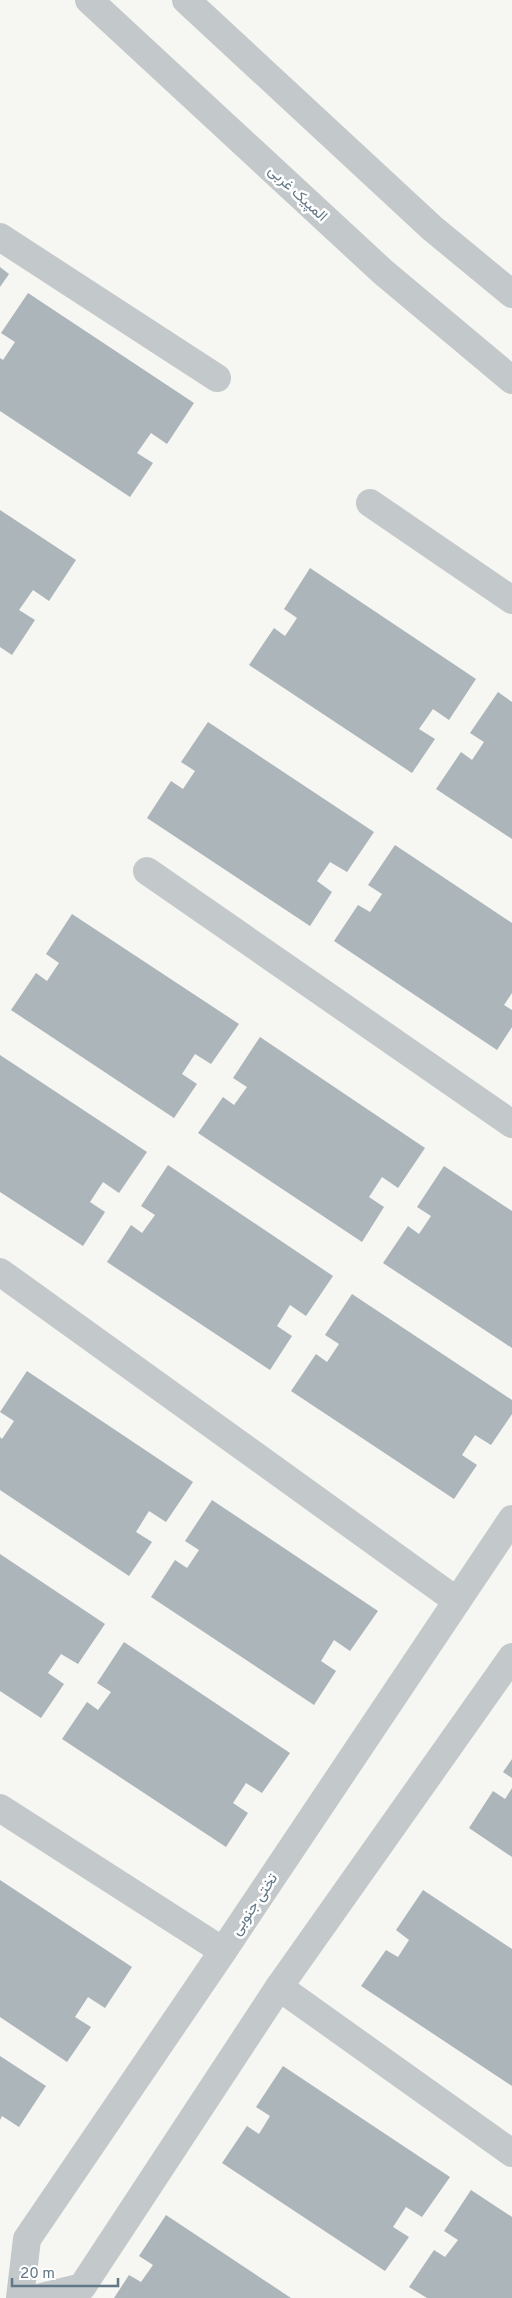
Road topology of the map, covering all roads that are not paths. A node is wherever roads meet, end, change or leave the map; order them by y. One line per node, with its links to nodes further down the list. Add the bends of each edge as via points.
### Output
1 (89, 0): 6 (street, المپیک غربی, via 383,272)
2 (186, 0): 4 (street, via 432,228)
3 (0, 237): 5 (street)
4 (512, 294)
5 (217, 378)
6 (512, 380)
7 (370, 503): 8 (street)
8 (512, 600)
9 (148, 871): 10 (street)
10 (512, 1124)
11 (4, 1284): 13 (street)
12 (512, 1518): 13 (street, تختی جنوبی)
13 (457, 1601): 16 (street, تختی جنوبی)
14 (512, 1657): 17 (street)
15 (0, 1808): 16 (street)
16 (223, 1951): 21 (street, تختی جنوبی, via 27,2239)
17 (279, 1987): 18 (street); 22 (street, via 82,2287)
18 (512, 2153)
19 (0, 2289): 20 (street)
20 (14, 2298)
21 (20, 2298)
22 (37, 2298)

